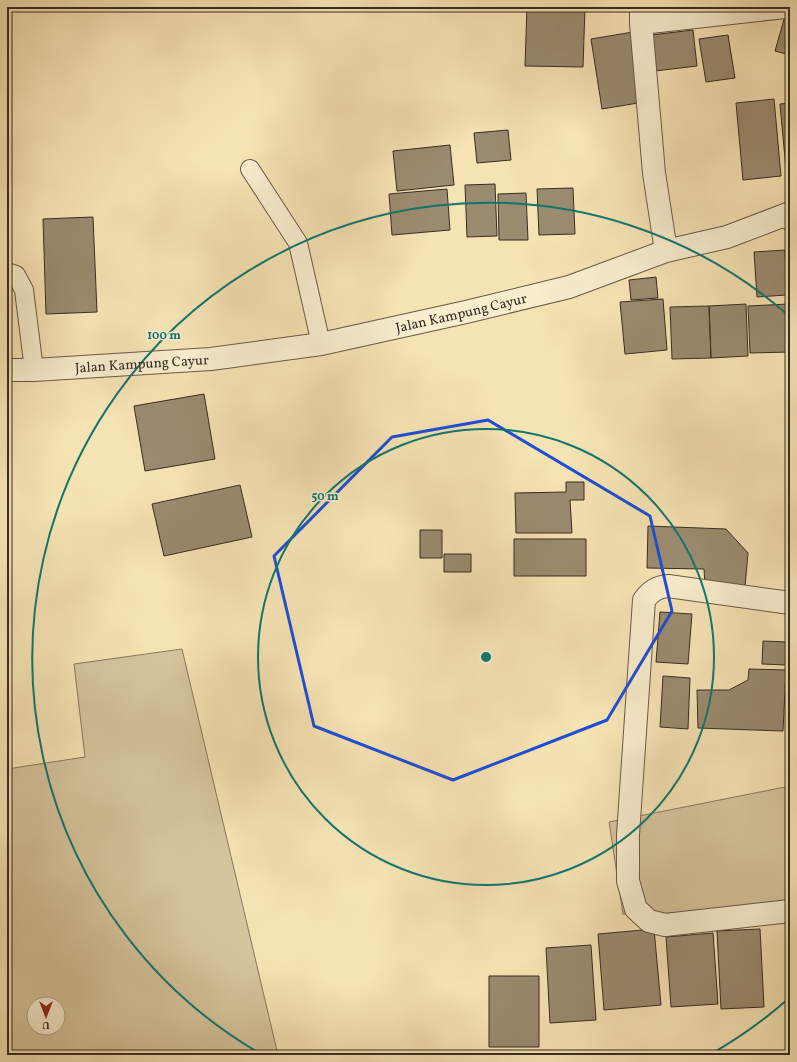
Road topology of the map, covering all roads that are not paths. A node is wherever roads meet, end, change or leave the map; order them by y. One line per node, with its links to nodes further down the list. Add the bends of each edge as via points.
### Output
1 (785, 7): 2 (street)
2 (641, 15): 6 (street, via 654,173)
3 (250, 169): 8 (lane, via 298,243)
4 (790, 213): 5 (street); 6 (street, Jalan Kampung Cayur, via 727,237)
5 (790, 219)
6 (666, 251): 8 (street, Jalan Kampung Cayur, via 569,287)
7 (7, 272): 10 (lane, via 16,275 24,290)
8 (321, 344): 10 (street, Jalan Kampung Cayur, via 211,359)
9 (7, 370): 10 (street, Jalan Kampung Cayur)
10 (34, 370)
11 (790, 603): 12 (street, via 668,586 653,590 644,600 628,835 628,881 636,909 649,921 665,925)
12 (790, 911)

